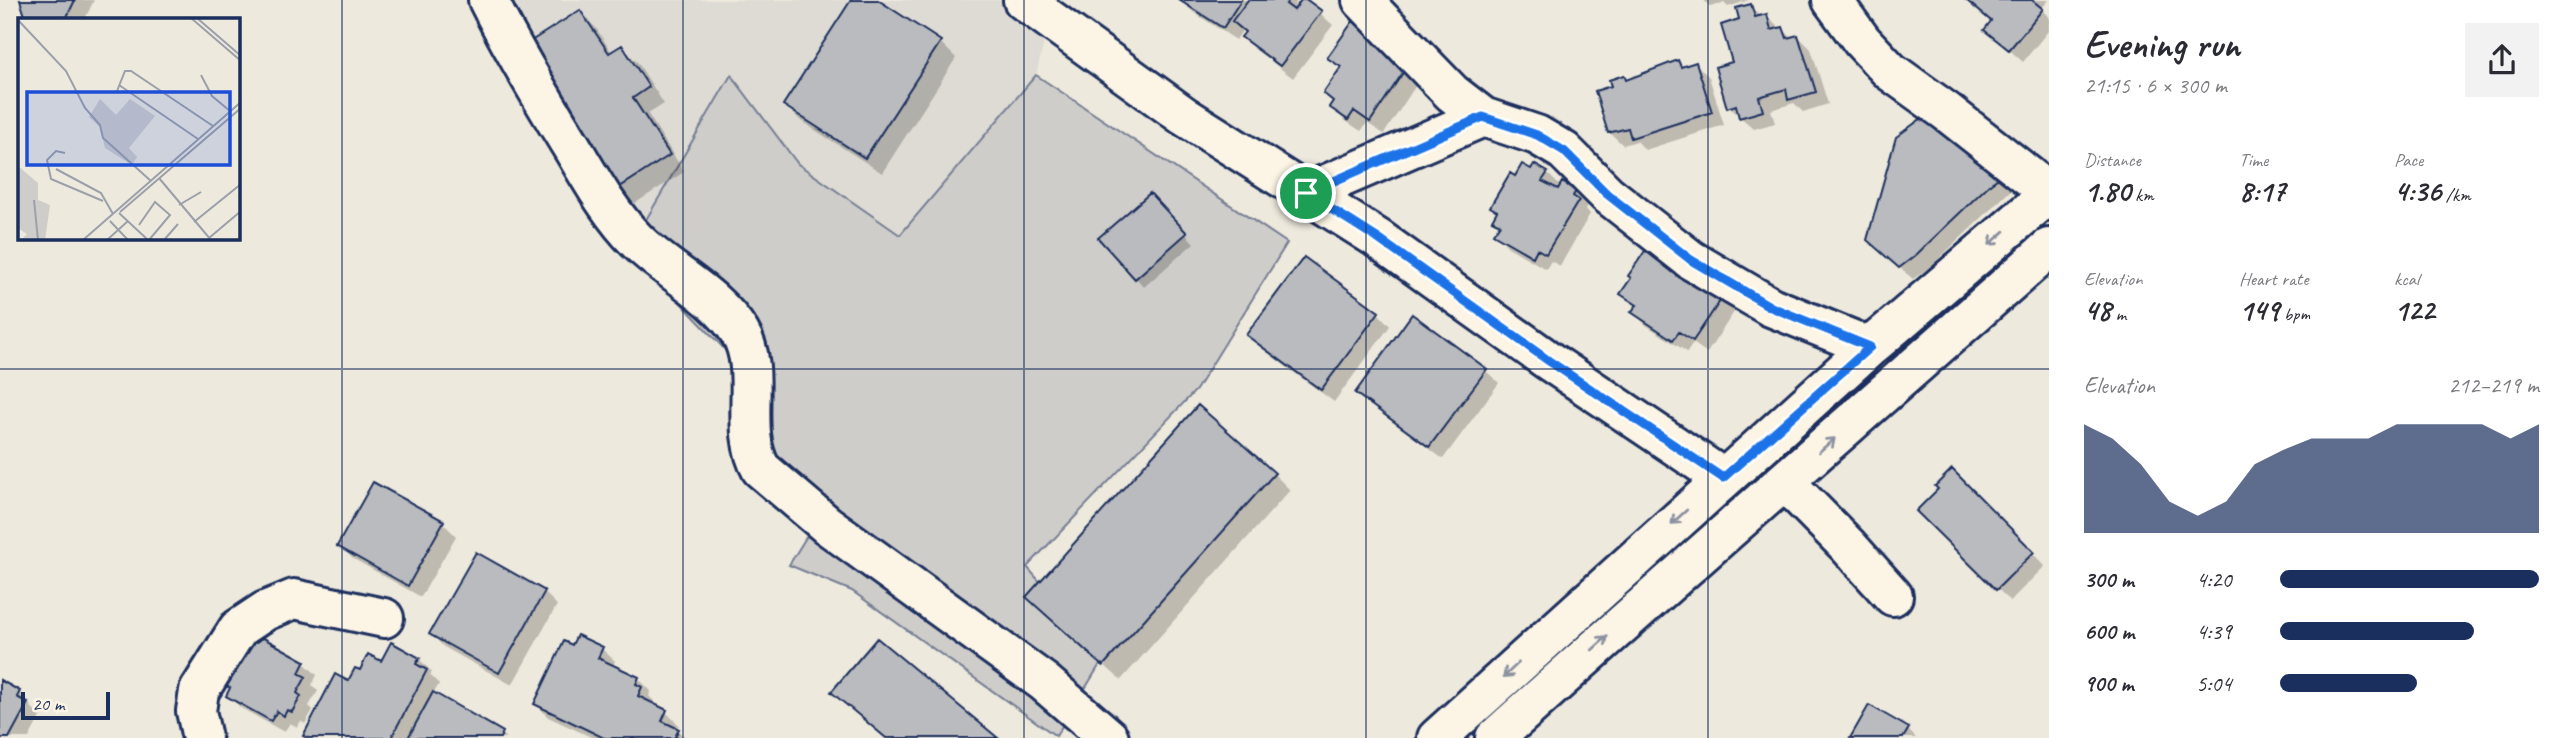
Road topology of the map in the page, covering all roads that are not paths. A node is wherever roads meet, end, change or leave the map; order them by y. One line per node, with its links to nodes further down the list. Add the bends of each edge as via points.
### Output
1 (488, 0): 15 (street, via 614,214 637,241 719,307 739,333 749,359 752,437 761,469 827,525 1044,681)
2 (1023, 0): 6 (street, via 1184,116)
3 (1362, 0): 5 (street, via 1452,93)
4 (1832, 0): 7 (street, via 1890,71)
5 (1483, 117): 6 (street); 9 (street, via 1537,135 1564,151 1607,194 1703,267 1771,307)
6 (1306, 193): 10 (street)
7 (2049, 193): 9 (street, one-way to 9)
8 (2049, 248): 11 (street, one-way to 8)
9 (1870, 347): 10 (street)
10 (1723, 478): 16 (street, one-way to 16)
11 (1785, 482): 12 (street); 17 (street, one-way to 11)
12 (1894, 596)
13 (384, 618): 14 (street, via 294,599 237,629 199,691 196,711)
14 (202, 738)
15 (1109, 738)
16 (1437, 738)
17 (1495, 738)

